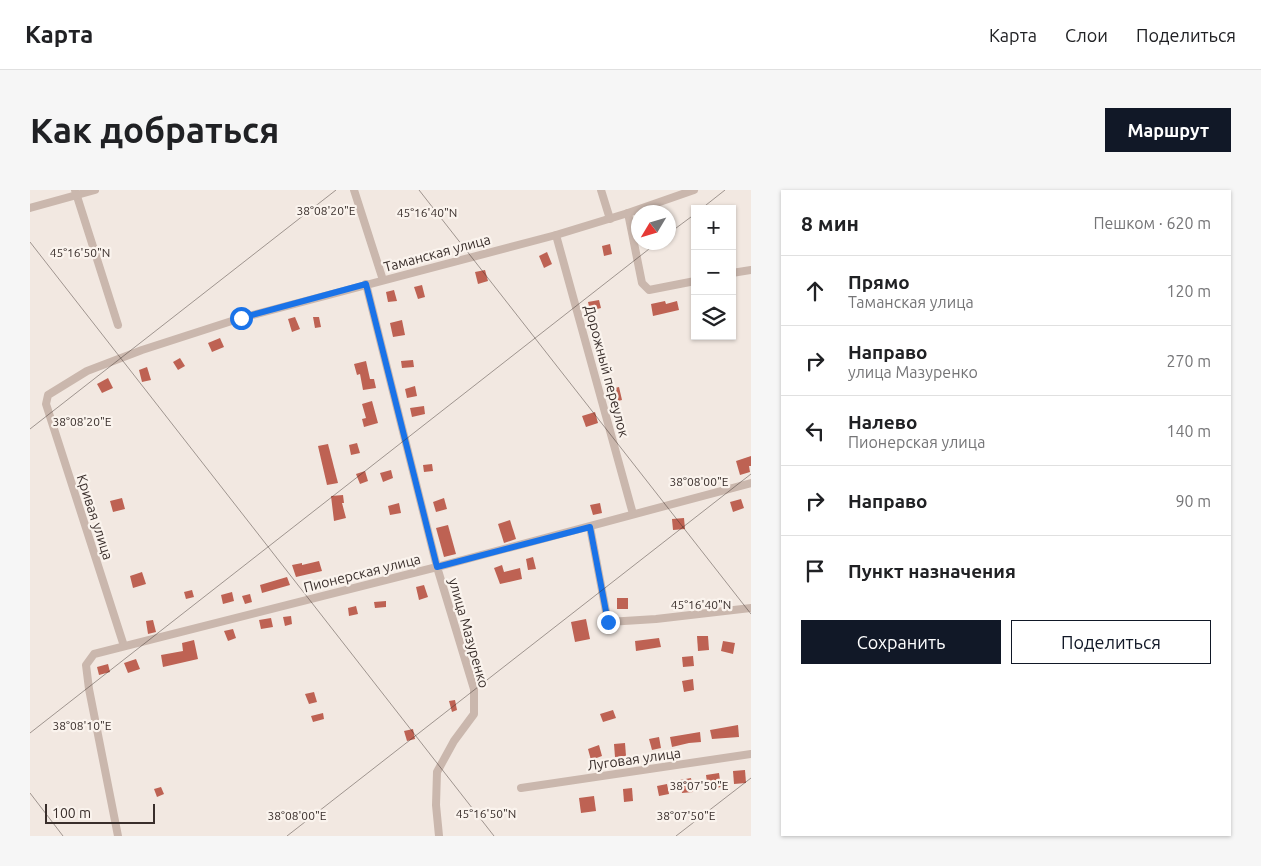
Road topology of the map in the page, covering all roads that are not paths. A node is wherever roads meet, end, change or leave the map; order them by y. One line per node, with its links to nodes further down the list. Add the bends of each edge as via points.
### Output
1 (95, 190): 5 (street)
2 (354, 190): 12 (street)
3 (601, 190): 8 (street)
4 (694, 190): 7 (street, Таманская улица)
5 (75, 193): 6 (street); 15 (street)
6 (30, 208)
7 (628, 213): 8 (street, Таманская улица); 13 (street, via 642,283 649,290)
8 (610, 219): 9 (street, Таманская улица)
9 (556, 234): 12 (street, Таманская улица); 18 (street, Дорожный переулок)
10 (751, 270): 11 (street)
11 (736, 273)
12 (383, 280): 14 (street, Таманская улица)
13 (691, 282)
14 (366, 284): 16 (street, Таманская улица, via 241,318 142,350 87,372); 20 (street, улица Мазуренко)
15 (118, 325)
16 (48, 395): 22 (street, Кривая улица, via 46,404)
17 (751, 483): 18 (street, Пионерская улица)
18 (633, 514): 19 (street, Пионерская улица)
19 (590, 527): 20 (street, Пионерская улица); 21 (street, via 608,622)
20 (437, 567): 22 (street, Пионерская улица); 26 (street, улица Мазуренко, via 474,689 474,714 437,772)
21 (751, 608)
22 (124, 646): 25 (street, Пионерская улица, via 94,654 86,665)
23 (751, 754): 24 (street, Луговая улица)
24 (521, 788)
25 (118, 836)
26 (439, 836)

